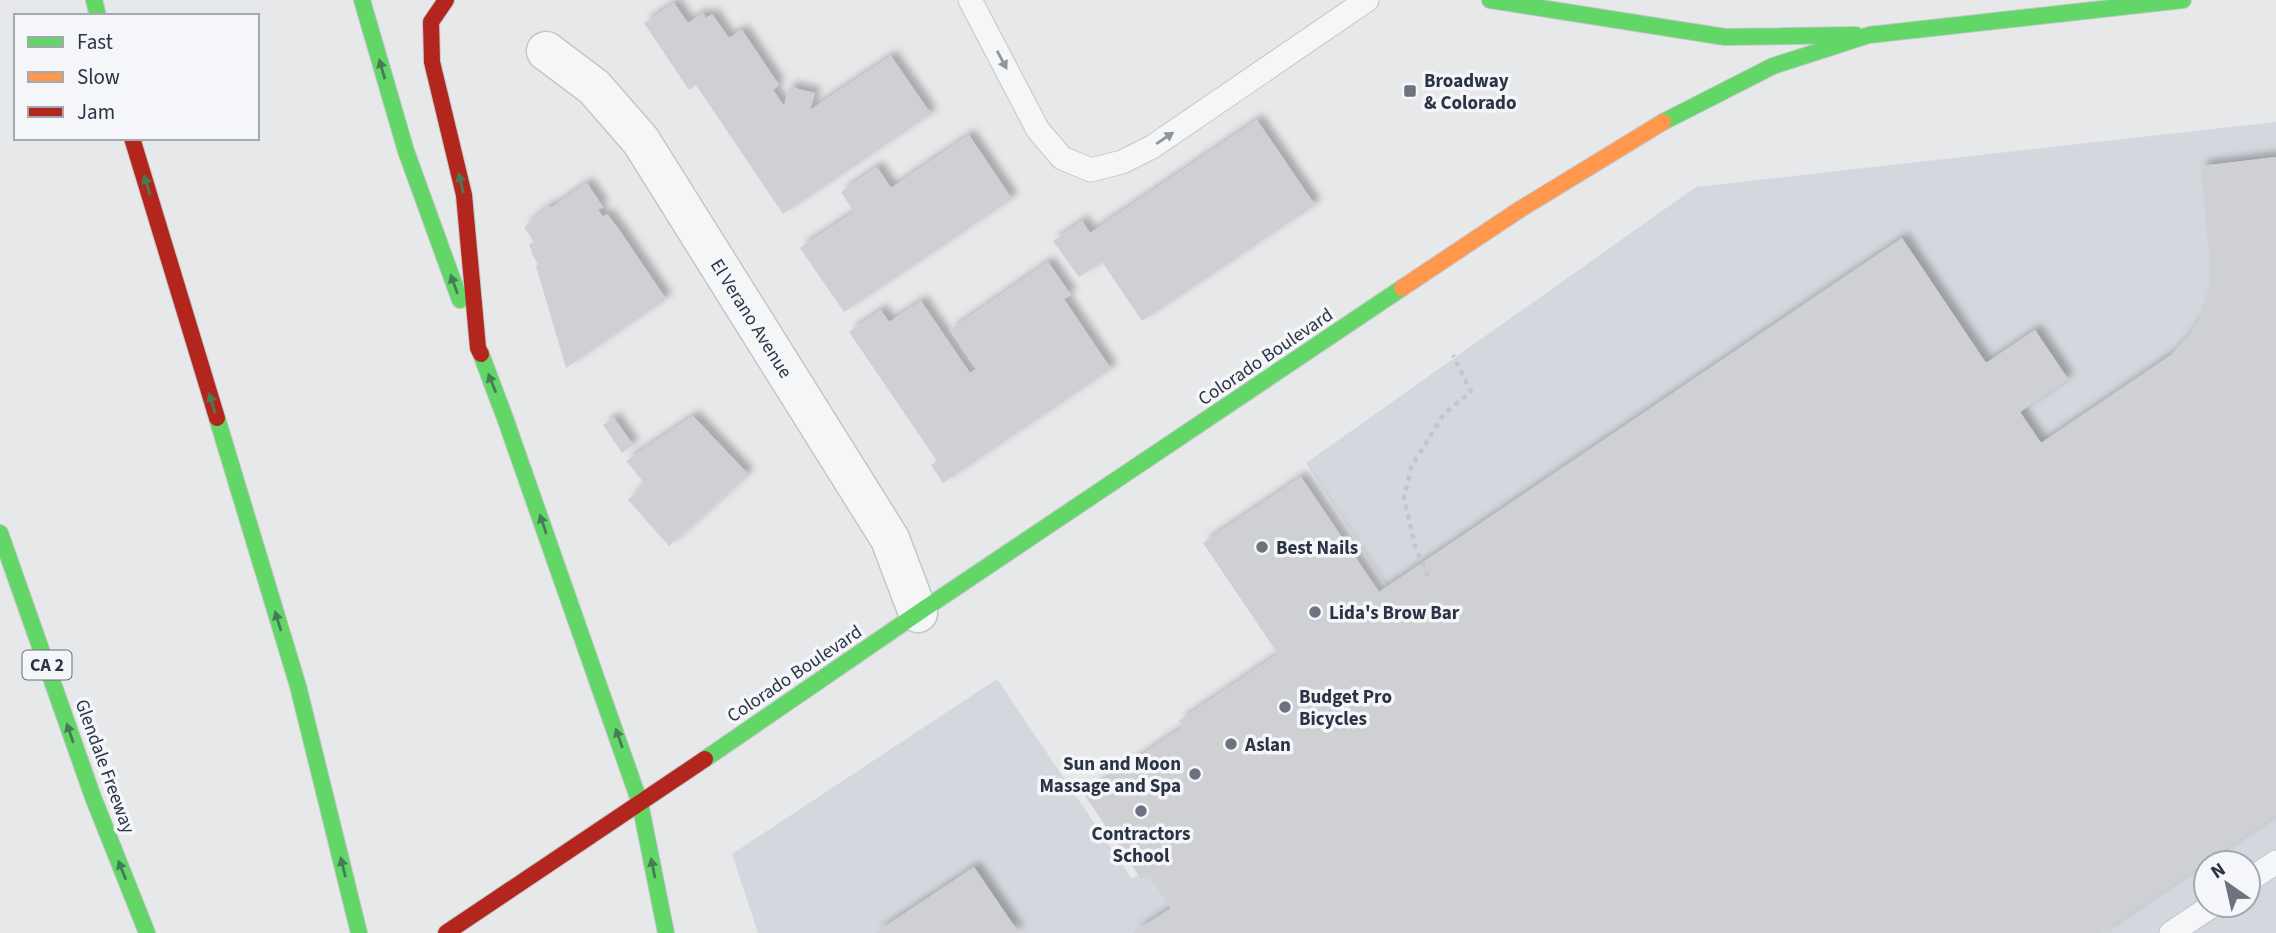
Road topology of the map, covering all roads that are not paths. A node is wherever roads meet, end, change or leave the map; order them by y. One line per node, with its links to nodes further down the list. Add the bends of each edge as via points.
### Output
1 (362, 0): 11 (main road, one-way to 1, via 405,151)
2 (446, 0): 11 (main road, one-way to 2, via 464,195 432,62 431,22)
3 (970, 0): 4 (lane, one-way to 4, via 1038,130 1062,158 1091,170 1152,147)
4 (1367, 0)
5 (1490, 0): 8 (main road, via 1725,37)
6 (2183, 0): 7 (main road, Colorado Boulevard)
7 (2124, 4): 8 (main road, Colorado Boulevard)
8 (1868, 35): 13 (main road, Colorado Boulevard, via 1773,66 1650,129 1519,211)
9 (547, 51): 13 (street, El Verano Avenue, via 594,87 641,141 890,539)
10 (133, 140): 17 (main road, one-way to 10, via 298,686)
11 (478, 348): 14 (main road, one-way to 11)
12 (0, 533): 16 (main road, Glendale Freeway / CA 2, one-way to 12, via 93,797)
13 (918, 613): 14 (main road, Colorado Boulevard)
14 (640, 803): 18 (main road, Colorado Boulevard); 19 (main road, one-way to 14)
15 (2192, 919): 20 (lane)
16 (147, 933)
17 (359, 933)
18 (446, 933)
19 (666, 933)
20 (2171, 933)

